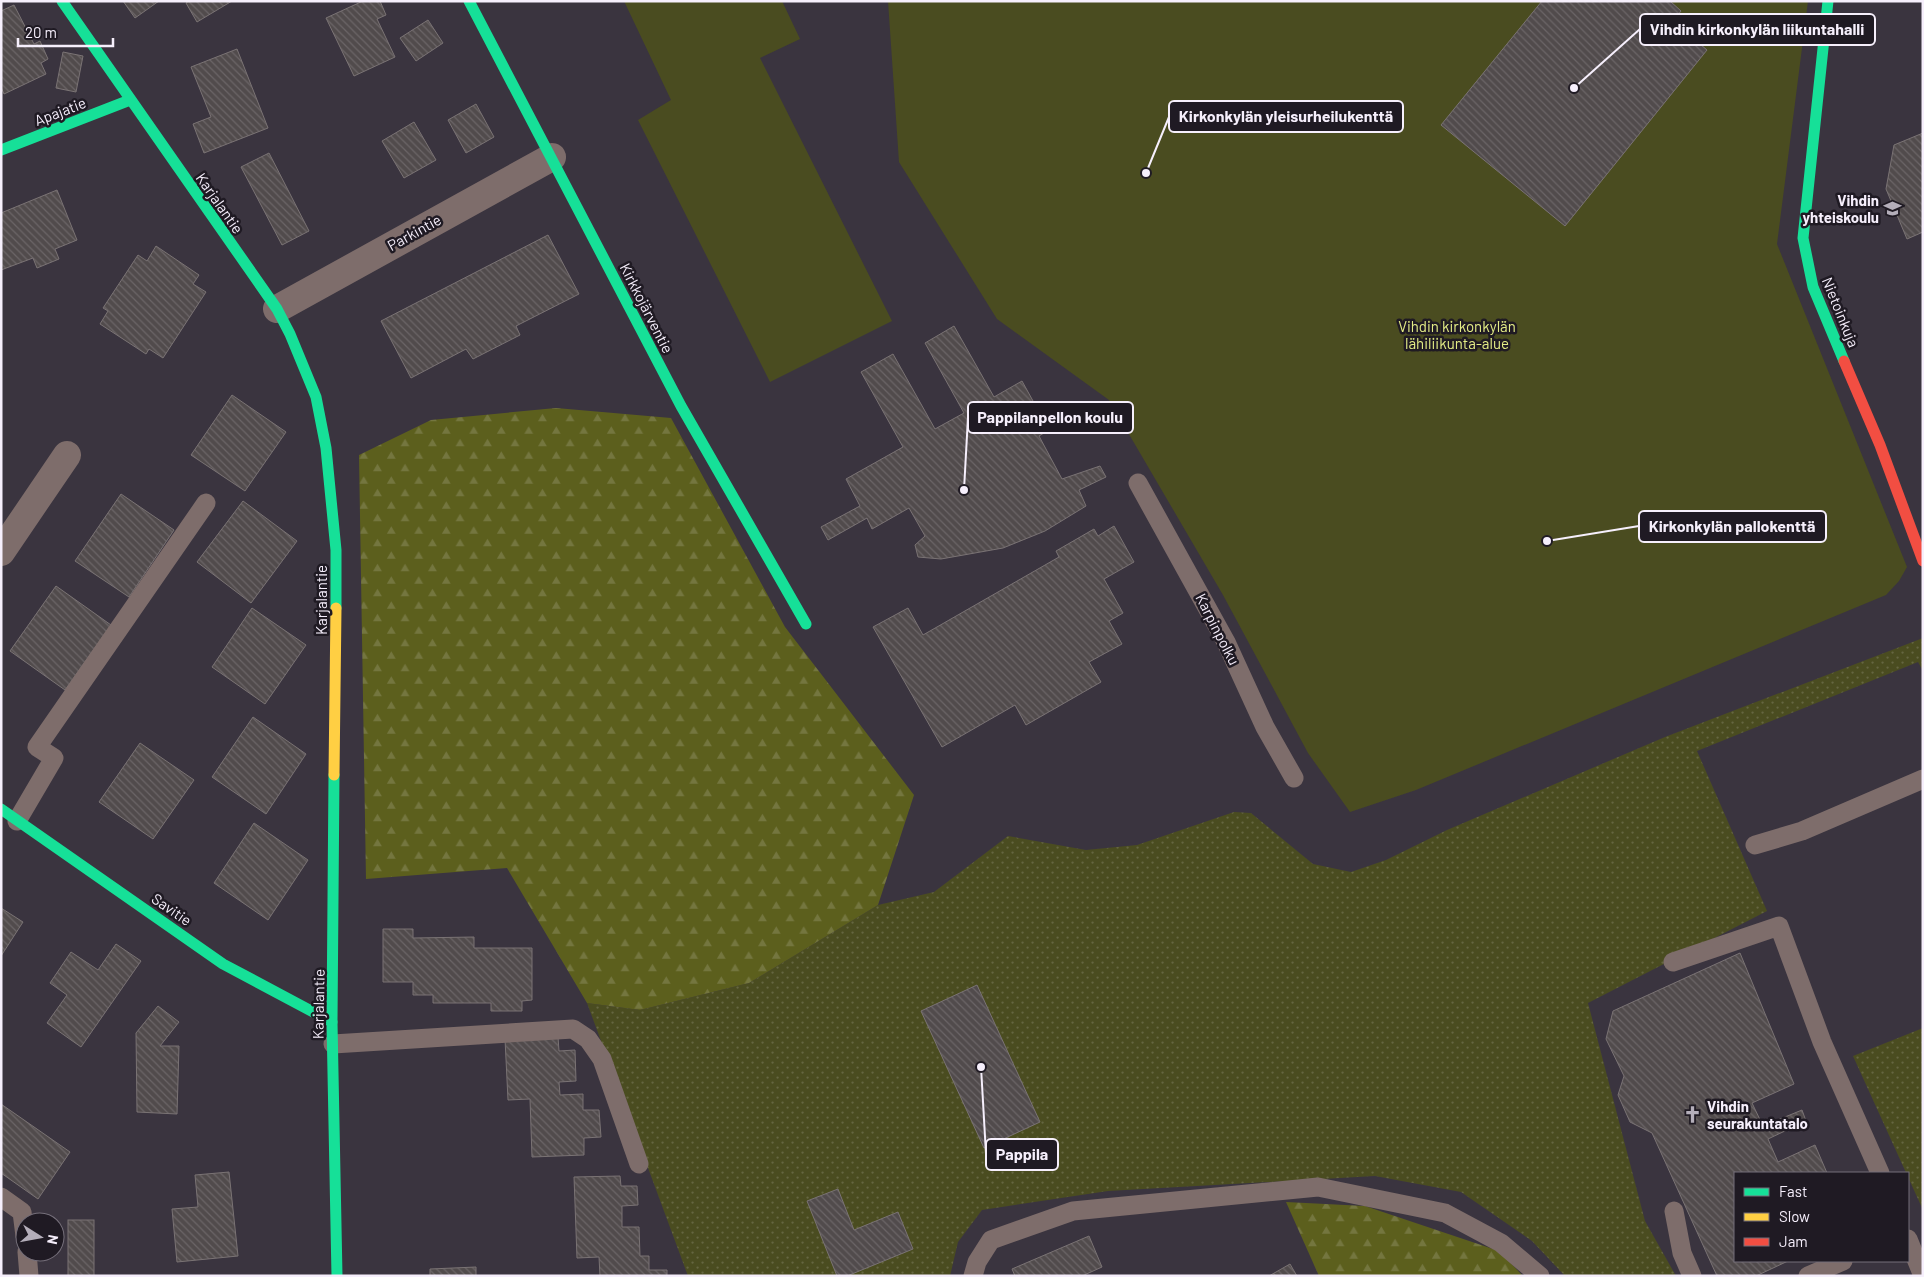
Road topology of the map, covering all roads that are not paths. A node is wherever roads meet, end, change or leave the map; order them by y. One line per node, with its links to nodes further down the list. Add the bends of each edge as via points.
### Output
1 (62, 1): 4 (street, Karjalantie)
2 (469, 1): 6 (street, Kirkkojärventie)
3 (1828, 1): 12 (street, Nietoinkuja, via 1803,238 1813,287 1880,445)
4 (130, 100): 5 (street, Apajatie); 7 (street, Karjalantie)
5 (1, 150)
6 (552, 157): 7 (street, Parkintie); 13 (street, Kirkkojärventie, via 680,406)
7 (277, 309): 20 (street, Karjalantie, via 316,397 332,498 336,560)
8 (66, 455): 11 (street)
9 (1138, 483): 14 (lane, Karpinpolku, via 1226,642 1265,727)
10 (206, 503): 17 (lane, via 37,747 54,758)
11 (1, 552)
12 (1923, 561)
13 (806, 624)
14 (1294, 778)
15 (1923, 779): 18 (lane, via 1802,831)
16 (1, 810): 17 (street, Savitie)
17 (18, 820): 20 (street, Savitie, via 223,964)
18 (1755, 845)
19 (1673, 962): 23 (lane, via 1779,926 1822,1042)
20 (332, 1022): 21 (street, Karjalantie)
21 (333, 1044): 22 (lane, via 573,1029 588,1039 602,1059); 31 (street, Karjalantie)
22 (639, 1164)
23 (1880, 1172)
24 (1, 1197): 26 (lane)
25 (1674, 1211): 34 (lane, via 1682,1253)
26 (22, 1212)
27 (1909, 1241): 36 (lane)
28 (28, 1262): 30 (lane)
29 (1841, 1262): 35 (lane)
30 (29, 1276)
31 (337, 1276)
32 (973, 1276): 33 (lane, via 977,1262 991,1240 1073,1211 1318,1187 1445,1213 1501,1243)
33 (1540, 1276)
34 (1692, 1276)
35 (1808, 1276)
36 (1923, 1276)

